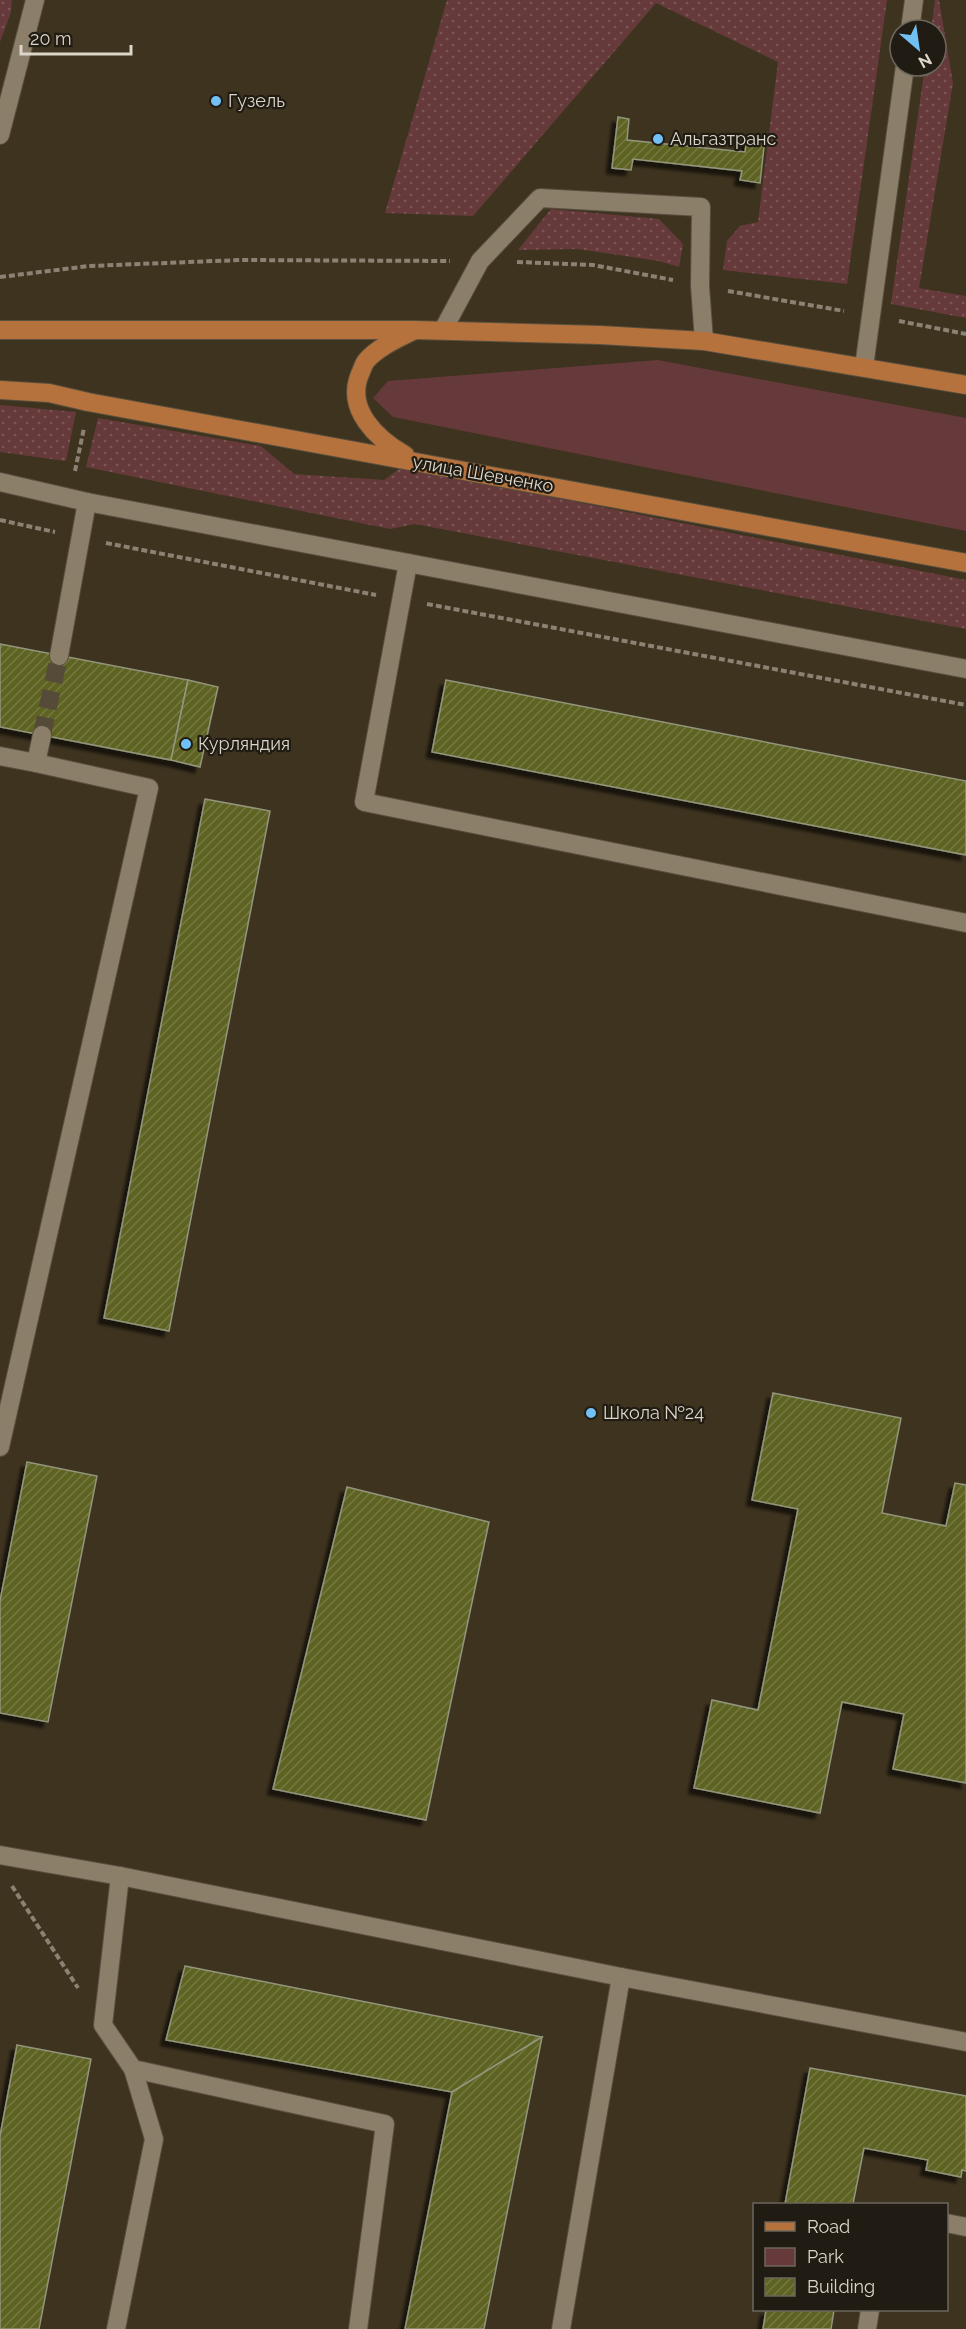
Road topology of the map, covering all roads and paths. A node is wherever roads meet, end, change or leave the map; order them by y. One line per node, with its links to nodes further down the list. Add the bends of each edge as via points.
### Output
1 (35, 0): 5 (street)
2 (914, 0): 3 (street)
3 (912, 18)
4 (903, 78): 10 (street)
5 (0, 135)
6 (0, 330): 7 (main road)
7 (414, 330): 8 (main road); 13 (main road, via 365,362 355,385 358,409 371,429)
8 (443, 330): 9 (main road); 9 (street, via 480,261 540,198 701,207)
9 (704, 341): 10 (main road)
10 (864, 367): 11 (main road)
11 (966, 385)
12 (0, 390): 13 (main road, улица Шевченко, via 49,393)
13 (414, 461): 19 (main road, улица Шевченко)
14 (0, 482): 15 (street)
15 (87, 502): 17 (street); 18 (street)
16 (0, 520): 17 (path)
17 (81, 538): 20 (path); 21 (street)
18 (408, 563): 20 (street); 22 (street)
19 (966, 563)
20 (401, 599): 23 (path); 27 (street, via 364,802)
21 (59, 656)
22 (966, 669)
23 (966, 705)
24 (42, 735): 26 (street)
25 (0, 756): 26 (street)
26 (36, 764): 28 (street, via 149,788)
27 (966, 923)
28 (5, 1399): 29 (street)
29 (0, 1447)
30 (0, 1855): 31 (street)
31 (120, 1876): 33 (street); 34 (street)
32 (6, 1878): 34 (path)
33 (621, 1977): 35 (street); 42 (street)
34 (103, 2025): 36 (street)
35 (966, 2042)
36 (133, 2068): 40 (street, via 154,2139); 41 (street, via 385,2124)
37 (948, 2223): 38 (street)
38 (966, 2227)
39 (870, 2311): 43 (street)
40 (116, 2329)
41 (357, 2329)
42 (561, 2329)
43 (867, 2329)

